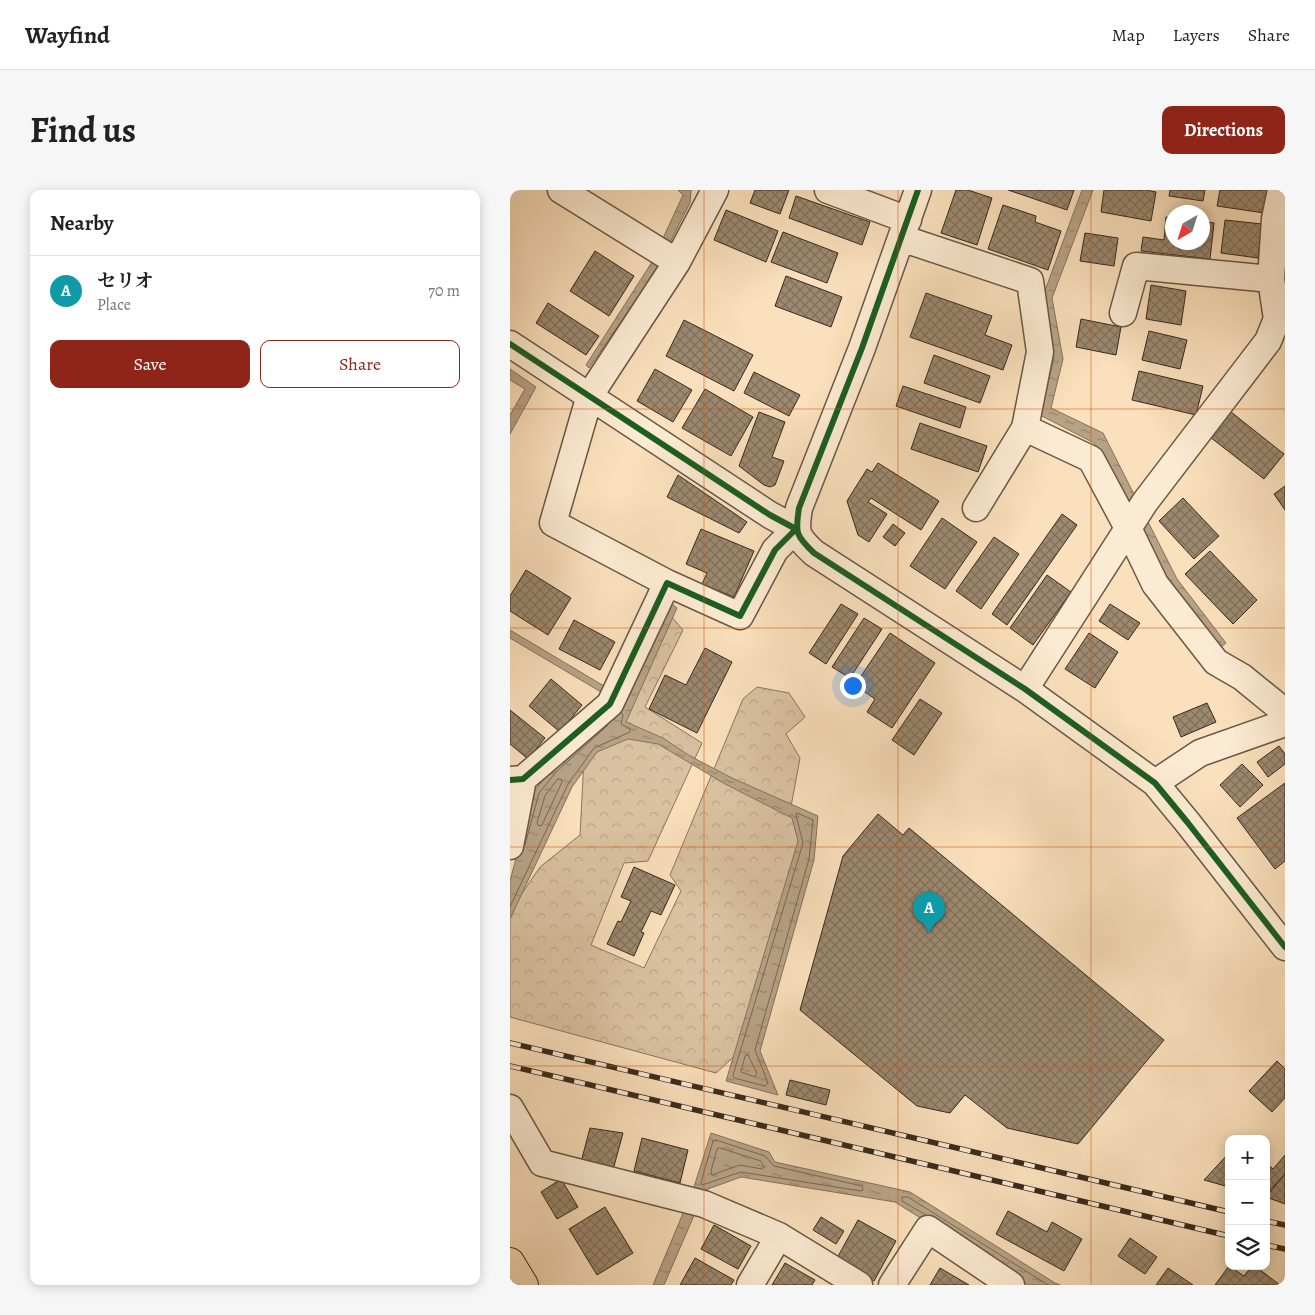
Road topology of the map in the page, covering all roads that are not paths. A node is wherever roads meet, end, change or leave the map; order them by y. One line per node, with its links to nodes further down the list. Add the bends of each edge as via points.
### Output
1 (561, 190): 7 (street)
2 (715, 190): 7 (street)
3 (828, 190): 6 (street)
4 (918, 190): 6 (street)
5 (1281, 190): 8 (street, via 1275,220)
6 (905, 229): 13 (street, via 1030,281 1040,352); 15 (street, via 799,508)
7 (676, 262): 12 (street)
8 (1271, 279): 9 (street, via 1136,266); 10 (street)
9 (1123, 314)
10 (1281, 322): 16 (street)
11 (510, 344): 12 (street)
12 (590, 396): 15 (street, via 770,515); 17 (street, via 553,523)
13 (1025, 428): 14 (street); 16 (street, via 1091,459)
14 (976, 508)
15 (796, 528): 17 (street, via 776,550 740,616); 18 (street, via 814,553)
16 (1128, 528): 18 (street); 19 (street, via 1154,584 1216,662 1242,677)
17 (667, 583): 21 (street, via 610,704)
18 (1025, 689): 22 (street)
19 (1285, 712)
20 (1285, 723): 22 (street, via 1200,753)
21 (516, 779): 23 (street)
22 (1155, 783): 24 (street)
23 (510, 846)
24 (1285, 947)
25 (510, 1108): 26 (street, via 542,1163 694,1201)
26 (778, 1236): 29 (street); 30 (street)
27 (510, 1262): 28 (highway)
28 (524, 1285)
29 (750, 1285)
30 (860, 1285)
31 (892, 1285): 32 (street, via 928,1229)
32 (1011, 1285)

